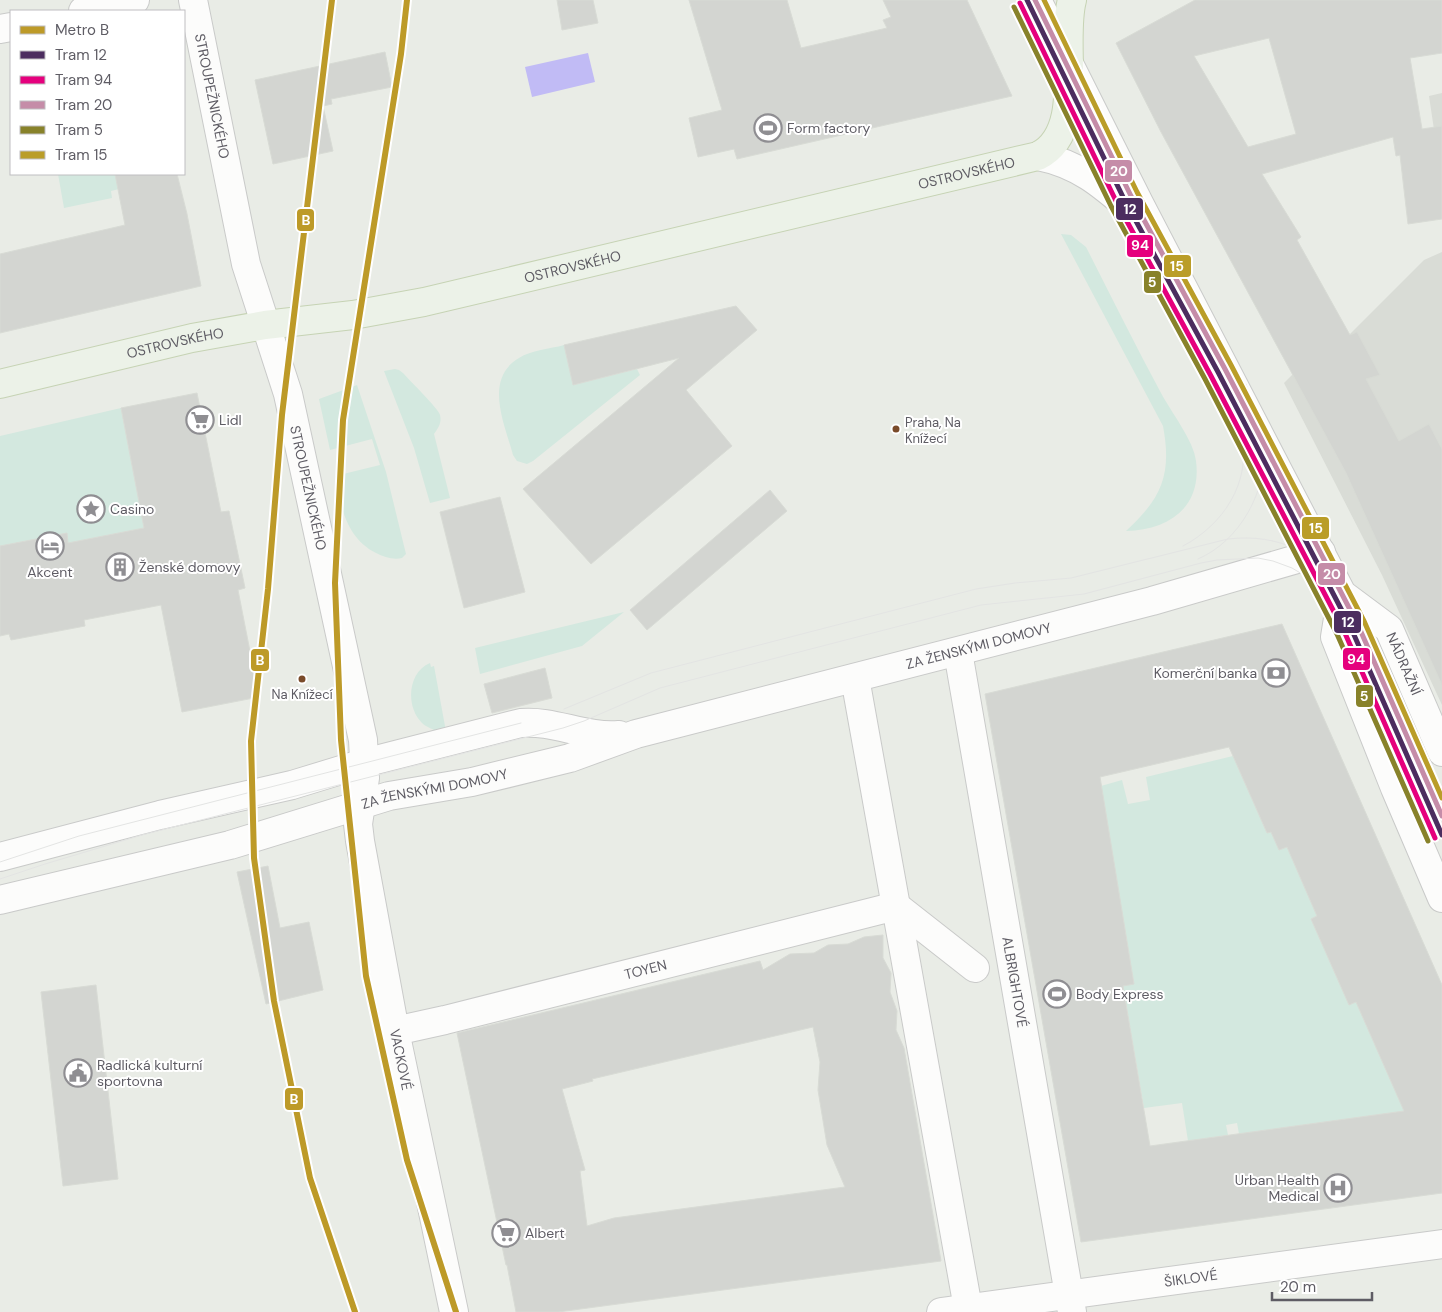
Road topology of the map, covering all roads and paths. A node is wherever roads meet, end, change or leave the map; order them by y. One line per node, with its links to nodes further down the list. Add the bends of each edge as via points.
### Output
1 (135, 0): 5 (street)
2 (193, 0): 9 (street, STROUPEŽNICKÉHO, via 246,264)
3 (1036, 0): 6 (street, NÁDRAŽNÍ)
4 (1072, 0): 6 (main road, OSTROVSKÉHO)
5 (88, 10)
6 (1068, 62): 7 (main road, OSTROVSKÉHO, via 1068,108 1063,125 1054,145); 8 (street, NÁDRAŽNÍ)
7 (1038, 156): 8 (street, via 1055,159 1087,174); 9 (main road, OSTROVSKÉHO, via 424,302 353,315)
8 (1153, 229): 11 (street, NÁDRAŽNÍ)
9 (265, 325): 10 (main road, OSTROVSKÉHO, via 192,338); 17 (street, STROUPEŽNICKÉHO, via 288,394 363,740)
10 (0, 384)
11 (1321, 552): 12 (street, NÁDRAŽNÍ); 13 (street, ZA ŽENSKÝMI DOMOVY)
12 (1342, 594): 16 (street, NÁDRAŽNÍ, via 1389,629); 20 (street, via 1335,638)
13 (958, 652): 14 (street, ZA ŽENSKÝMI DOMOVY); 26 (street, ALBRIGHTOVÉ)
14 (855, 678): 15 (street, ZA ŽENSKÝMI DOMOVY); 22 (street)
15 (636, 734): 17 (street, ZA ŽENSKÝMI DOMOVY, via 599,735 535,722 521,723); 18 (street, ZA ŽENSKÝMI DOMOVY, via 570,758 472,782 406,792)
16 (1442, 752)
17 (364, 763): 18 (street, STROUPEŽNICKÉHO); 19 (street, ZA ŽENSKÝMI DOMOVY, via 292,785 160,814)
18 (362, 805): 21 (street, ZA ŽENSKÝMI DOMOVY, via 230,845); 24 (street, VACKOVÉ, via 358,824 360,840)
19 (0, 857)
20 (1442, 898)
21 (0, 900)
22 (896, 906): 23 (street); 24 (street, TOYEN); 27 (street)
23 (975, 968)
24 (395, 1031): 28 (street, VACKOVÉ)
25 (1442, 1244): 26 (street, ŠIKLOVÉ, via 1118,1288)
26 (1070, 1303): 27 (street, ŠIKLOVÉ)
27 (968, 1308): 29 (street, ŠIKLOVÉ)
28 (454, 1312)
29 (941, 1312)

